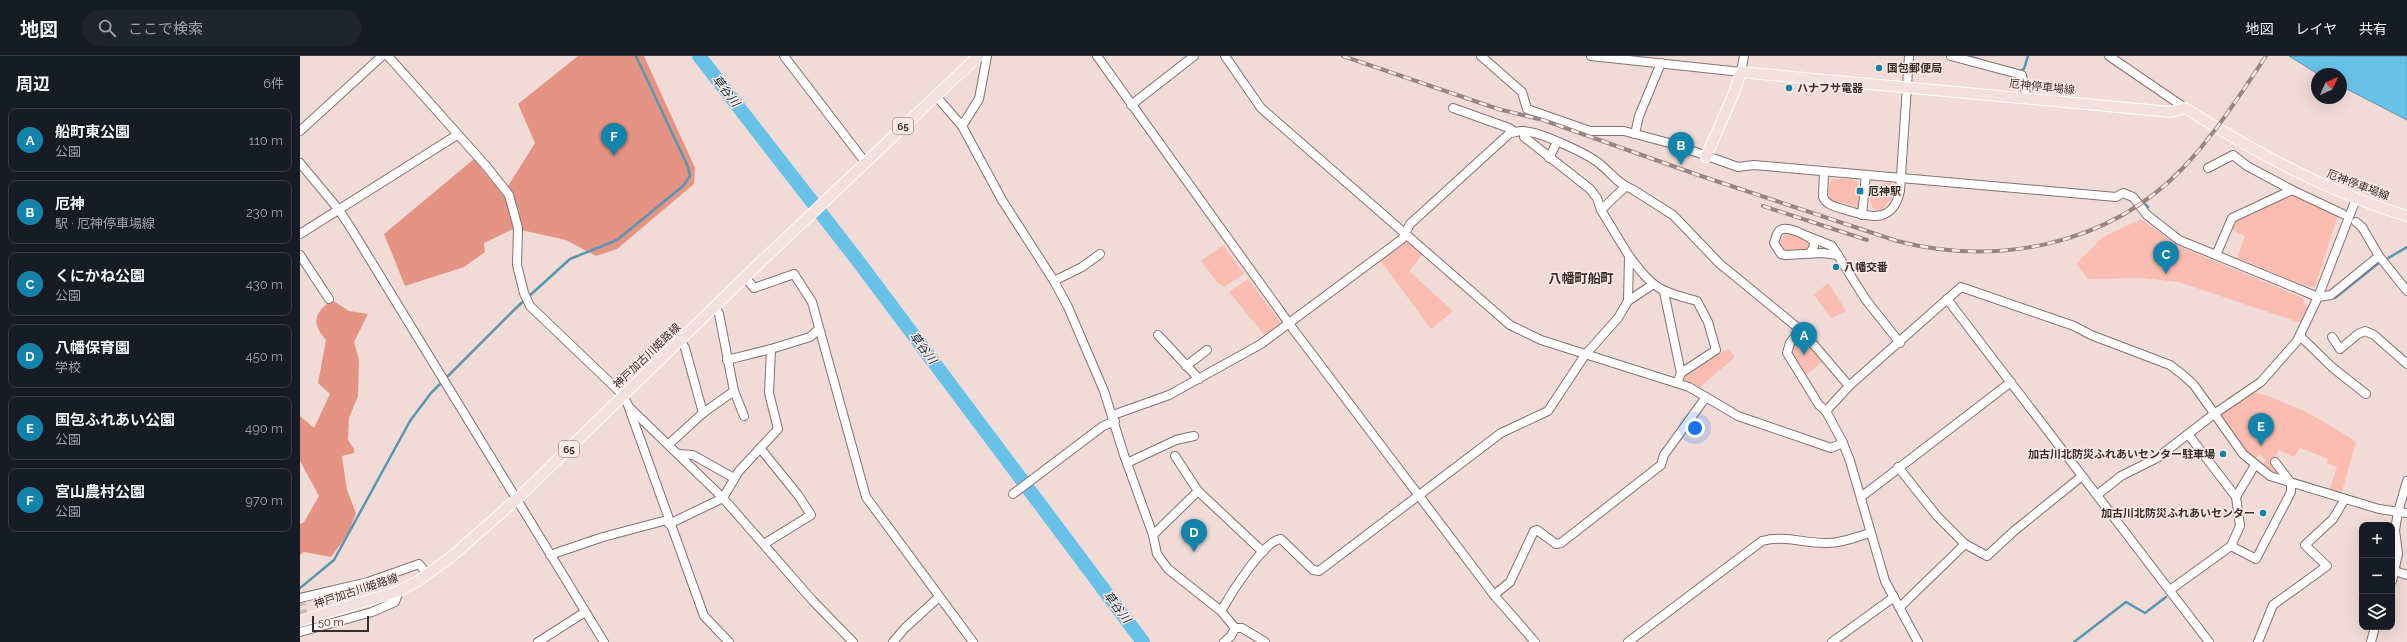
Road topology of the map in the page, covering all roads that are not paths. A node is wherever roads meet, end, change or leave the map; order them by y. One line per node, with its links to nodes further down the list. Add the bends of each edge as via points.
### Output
1 (382, 56): 24 (street)
2 (388, 56): 28 (street)
3 (784, 56): 32 (street)
4 (978, 56): 18 (main road, 神戸加古川姫路線 / 65)
5 (987, 56): 23 (street, via 979,99)
6 (1097, 56): 20 (street)
7 (1194, 56): 20 (street)
8 (1225, 56): 47 (street, via 1261,108)
9 (1481, 56): 27 (street, via 1522,92 1527,109 1590,131 1624,131)
10 (1591, 56): 15 (street)
11 (1744, 56): 16 (street)
12 (1909, 56): 17 (street)
13 (1951, 56): 19 (street, via 2022,74)
14 (2109, 56): 22 (street)
15 (1662, 61): 16 (street); 27 (street, via 1639,116)
16 (1741, 72): 17 (main road, 厄神停車場線); 30 (main road)
17 (1906, 86): 19 (main road, 厄神停車場線); 37 (street)
18 (936, 96): 23 (street); 32 (main road, 神戸加古川姫路線 / 65)
19 (2027, 98): 22 (main road, 厄神停車場線, via 2171,112)
20 (1131, 105): 67 (street)
21 (1453, 108): 25 (street)
22 (2184, 108): 40 (main road, 厄神停車場線, via 2262,155)
23 (962, 126): 58 (street, via 1002,200)
24 (300, 131)
25 (1515, 132): 26 (street); 47 (street, via 1510,133 1410,224)
26 (1525, 132): 29 (street); 31 (street, via 1524,137)
27 (1635, 134): 30 (street, via 1673,144)
28 (457, 135): 41 (street); 88 (street, via 488,167 509,195 518,228 517,265 530,306)
29 (1557, 142): 31 (street); 38 (street, via 1600,164)
30 (1706, 157): 35 (street, via 1738,167 1754,165)
31 (1549, 158): 42 (street, via 1590,189 1597,198)
32 (865, 162): 57 (main road, 神戸加古川姫路線 / 65)
33 (300, 163): 41 (street)
34 (2208, 168): 39 (street, via 2233,155 2247,166)
35 (1824, 172): 36 (street); 44 (street, via 1825,202)
36 (1866, 175): 37 (street); 44 (street)
37 (1899, 177): 44 (street, via 1898,197 1892,208 1881,216); 55 (street, via 2116,197 2123,193 2133,196 2147,215 2179,240)
38 (1625, 187): 42 (street); 69 (street, via 1673,215 1720,264)
39 (2292, 190): 43 (street); 55 (street, via 2232,218)
40 (2356, 199): 45 (main road, 厄神停車場線); 62 (street)
41 (339, 210): 48 (street); 118 (street)
42 (1601, 210): 54 (street)
43 (2343, 214)
44 (1862, 215)
45 (2407, 216)
46 (2356, 222): 56 (street, via 2362,227)
47 (1406, 232): 67 (street, via 1402,239); 77 (street, via 1510,325 1541,340)
48 (300, 234)
49 (1807, 236): 50 (street, via 1814,242); 50 (street, via 1784,228 1780,230 1774,243 1781,254); 53 (street, via 1828,243)
50 (1810, 253): 53 (street)
51 (1100, 254): 58 (street, via 1082,267)
52 (300, 255): 63 (street)
53 (1838, 255): 74 (street, via 1866,300)
54 (1629, 256): 59 (street); 65 (street)
55 (2216, 256): 62 (street)
56 (2380, 256): 60 (street); 62 (street, via 2331,295)
57 (744, 277): 66 (main road, 神戸加古川姫路線 / 65); 68 (street, via 754,288 794,274 812,302)
58 (1054, 281): 95 (street, via 1068,307)
59 (1652, 285): 61 (street); 65 (street)
60 (2407, 291)
61 (1664, 292): 81 (street); 81 (street, via 1697,301 1708,322 1716,350)
62 (2318, 297): 71 (street)
63 (329, 299)
64 (1947, 299): 74 (street); 83 (street); 93 (street, via 1962,287 2074,326 2091,335 2152,357 2170,365 2194,385)
65 (1628, 301): 77 (street, via 1618,318)
66 (715, 306): 73 (main road, 神戸加古川姫路線 / 65); 78 (street, via 719,314)
67 (1290, 323): 82 (street, via 1261,344); 113 (street)
68 (820, 329): 75 (street, via 810,337); 136 (street, via 866,497)
69 (1800, 330): 85 (street); 91 (street, via 1790,343 1787,353 1819,405)
70 (1158, 335): 80 (street)
71 (2300, 336): 87 (street, via 2333,368); 93 (street, via 2261,382)
72 (2332, 337): 79 (street, via 2340,349 2358,334 2366,331)
73 (680, 340): 88 (main road, 神戸加古川姫路線 / 65); 92 (street, via 685,348)
74 (1900, 343): 85 (street)
75 (771, 350): 78 (street); 100 (street, via 769,393 778,429)
76 (1207, 350): 80 (street)
77 (1585, 355): 84 (street); 113 (street, via 1548,411 1501,433)
78 (727, 360): 86 (street)
79 (2407, 364)
80 (1186, 366): 82 (street)
81 (1681, 372): 84 (street)
82 (1199, 379): 95 (street, via 1169,395)
83 (2011, 382): 106 (street); 107 (street)
84 (1677, 383): 89 (street)
85 (1849, 386): 91 (street)
86 (734, 390): 92 (street); 94 (street)
87 (2366, 394)
88 (623, 395): 90 (street); 118 (main road, 神戸加古川姫路線 / 65)
89 (1706, 397): 98 (street, via 1738,416 1770,428 1831,448); 135 (street, via 1664,455 1661,465 1561,543 1556,544 1537,530 1534,531 1510,582)
90 (629, 407): 99 (street); 122 (street)
91 (1826, 411): 98 (street)
92 (703, 413): 99 (street)
93 (2214, 414): 96 (street); 105 (street, via 2243,454)
94 (744, 416)
95 (1114, 418): 104 (street); 112 (street)
96 (2188, 434): 114 (street, via 2157,458 2121,476); 117 (street)
97 (1194, 436): 104 (street, via 1176,440)
98 (1843, 443): 115 (street)
99 (669, 444): 101 (street)
100 (760, 448): 108 (street); 125 (street, via 798,495 811,516)
101 (679, 454): 108 (street, via 693,455); 116 (street)
102 (1175, 456): 111 (street, via 1177,466)
103 (2275, 462): 110 (street)
104 (1127, 463): 124 (street)
105 (2255, 465): 110 (street, via 2270,476); 117 (street)
106 (1898, 466): 115 (street); 126 (street, via 1937,516)
107 (2082, 476): 114 (street); 126 (street, via 1987,556)
108 (734, 478): 116 (street)
109 (2407, 481): 120 (street)
110 (2292, 484): 119 (street); 127 (street, via 2291,492 2256,559)
111 (1198, 491): 124 (street); 128 (street)
112 (1013, 494)
113 (1419, 495): 128 (street, via 1319,571 1313,570 1281,539 1274,541); 135 (street)
114 (2097, 495): 133 (street)
115 (1861, 496): 123 (street)
116 (723, 498): 122 (street); 125 (street)
117 (2236, 498): 127 (street, via 2240,526)
118 (518, 499): 129 (street); 131 (main road, 神戸加古川姫路線 / 65, via 451,557)
119 (2345, 499): 120 (street); 159 (street, via 2333,519 2305,545 2327,566 2273,605)
120 (2398, 512): 121 (street); 130 (street, via 2395,530 2398,554)
121 (2407, 513)
122 (668, 522): 129 (street, via 603,537); 148 (street, via 683,555 704,616)
123 (1870, 533): 137 (street, via 1885,581); 155 (street, via 1837,543 1788,538 1762,541)
124 (1153, 535): 140 (street, via 1157,554 1168,569)
125 (764, 544): 149 (street)
126 (1965, 544): 139 (street)
127 (2231, 546): 133 (street)
128 (1263, 552): 140 (street)
129 (550, 555): 141 (street)
130 (2396, 571): 132 (street)
131 (427, 574): 134 (main road, 神戸加古川姫路線 / 65); 138 (street, via 419,564 368,582)
132 (2407, 575)
133 (2170, 590): 158 (street)
134 (399, 591): 142 (main road, 神戸加古川姫路線 / 65); 145 (street, via 395,602 372,612)
135 (1494, 595): 154 (street)
136 (939, 597): 150 (street); 151 (street)
137 (1894, 597): 139 (street); 156 (street)
138 (300, 598)
139 (1900, 607): 157 (street)
140 (1221, 611): 143 (street)
141 (585, 612): 146 (street); 147 (street)
142 (300, 621)
143 (1235, 628): 152 (street); 153 (street, via 1242,628)
144 (2374, 630): 160 (street)
145 (300, 632)
146 (538, 642)
147 (604, 642)
148 (729, 642)
149 (853, 642)
150 (893, 642)
151 (973, 642)
152 (1224, 642)
153 (1265, 642)
154 (1535, 642)
155 (1628, 642)
156 (1832, 642)
157 (1918, 642)
158 (2209, 642)
159 (2258, 642)
160 (2371, 642)

